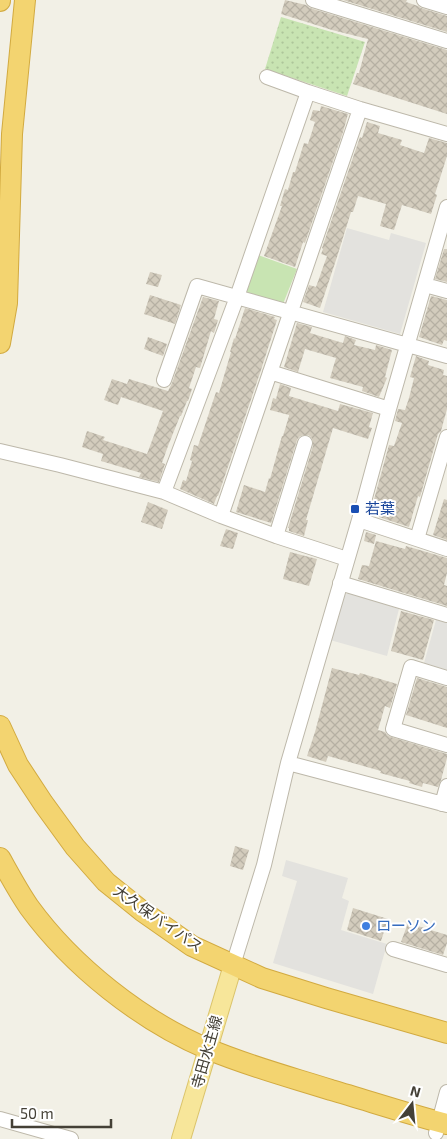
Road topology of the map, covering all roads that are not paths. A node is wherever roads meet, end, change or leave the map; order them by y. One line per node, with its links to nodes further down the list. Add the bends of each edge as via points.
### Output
1 (25, 0): 16 (highway, via 12,134 6,303)
2 (313, 0): 5 (street)
3 (424, 0): 4 (street)
4 (447, 7)
5 (447, 41)
6 (267, 77): 7 (street)
7 (308, 92): 8 (street); 14 (street)
8 (360, 109): 9 (street); 15 (street)
9 (447, 134)
10 (447, 207): 11 (street)
11 (444, 227): 12 (street)
12 (424, 285): 13 (street); 17 (street)
13 (447, 291)
14 (237, 297): 15 (street); 20 (street, via 197,286); 27 (street)
15 (291, 312): 17 (street); 19 (street)
16 (0, 343)
17 (408, 345): 18 (street); 21 (street)
18 (447, 356)
19 (270, 372): 21 (street); 28 (street)
20 (164, 380)
21 (389, 409): 29 (street)
22 (447, 437): 31 (street)
23 (0, 441): 26 (street, via 62,457)
24 (305, 443): 30 (street)
25 (0, 451): 26 (street)
26 (69, 467): 27 (street)
27 (164, 492): 28 (street)
28 (221, 516): 30 (street)
29 (359, 520): 31 (street); 33 (street)
30 (276, 536): 33 (street)
31 (417, 539): 32 (street)
32 (447, 549)
33 (347, 559): 34 (street)
34 (340, 583): 35 (street); 39 (street)
35 (447, 615)
36 (447, 678): 38 (street, via 411,667 393,729)
37 (0, 726): 44 (highway, 大久保バイパス, via 18,764 43,803 106,882 192,946)
38 (447, 745)
39 (288, 763): 41 (street); 44 (street, via 264,865)
40 (447, 786): 41 (street)
41 (444, 805)
42 (0, 858): 47 (highway, via 29,906 77,962 133,1007)
43 (393, 949): 45 (street)
44 (233, 965): 46 (highway, 大久保バイパス, via 271,981); 47 (main road, 寺田水主線)
45 (447, 965)
46 (447, 1033)
47 (208, 1049): 50 (highway); 52 (main road, 寺田水主線)
48 (447, 1092): 50 (street)
49 (0, 1119): 51 (street)
50 (441, 1126)
51 (71, 1139)
52 (181, 1139)

